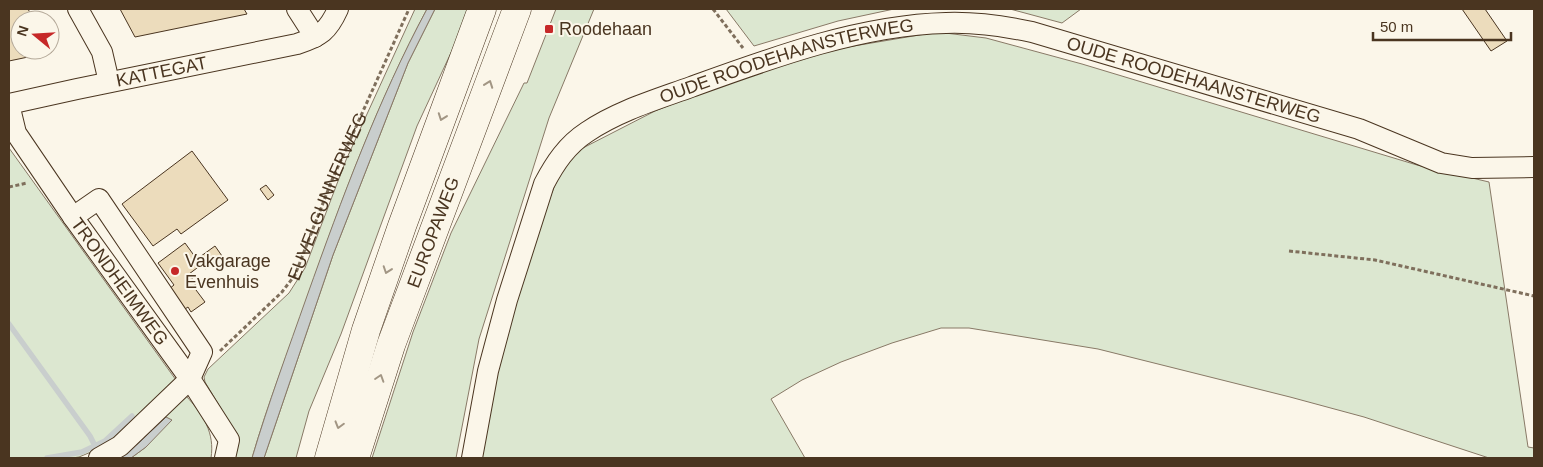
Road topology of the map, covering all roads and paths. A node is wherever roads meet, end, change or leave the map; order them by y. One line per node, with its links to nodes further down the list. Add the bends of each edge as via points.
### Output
1 (78, 9): 10 (street, via 102,52)
2 (298, 9): 8 (street)
3 (338, 9): 8 (street, KATTEGAT, via 331,25)
4 (410, 9): 16 (path, EUVELGUNNERWEG, via 332,180 295,275 282,292)
5 (482, 9): 20 (highway, EUROPAWEG, one-way to 20, via 376,301)
6 (517, 9): 21 (highway, EUROPAWEG, one-way to 6, via 391,345)
7 (713, 9): 9 (path)
8 (315, 37): 10 (street, KATTEGAT, via 297,44)
9 (754, 64): 12 (street, OUDE ROODEHAANSTERWEG, via 834,40 909,26 945,23 1003,26 1350,127 1441,163 1472,168); 22 (street, OUDE ROODEHAANSTERWEG, via 628,110 587,132 562,153 544,184 507,300 488,371)
10 (109, 82): 11 (street, KATTEGAT)
11 (9, 104): 13 (street, TRONDHEIMWEG, via 16,133)
12 (1534, 167)
13 (73, 217): 17 (street, TRONDHEIMWEG); 17 (street, via 100,199 202,352)
14 (1289, 252): 15 (path, via 1375,260)
15 (1534, 296)
16 (218, 352)
17 (190, 379): 18 (street, via 120,446); 19 (street, TRONDHEIMWEG, via 229,440)
18 (99, 458)
19 (225, 458)
20 (329, 458)
21 (355, 458)
22 (472, 458)

